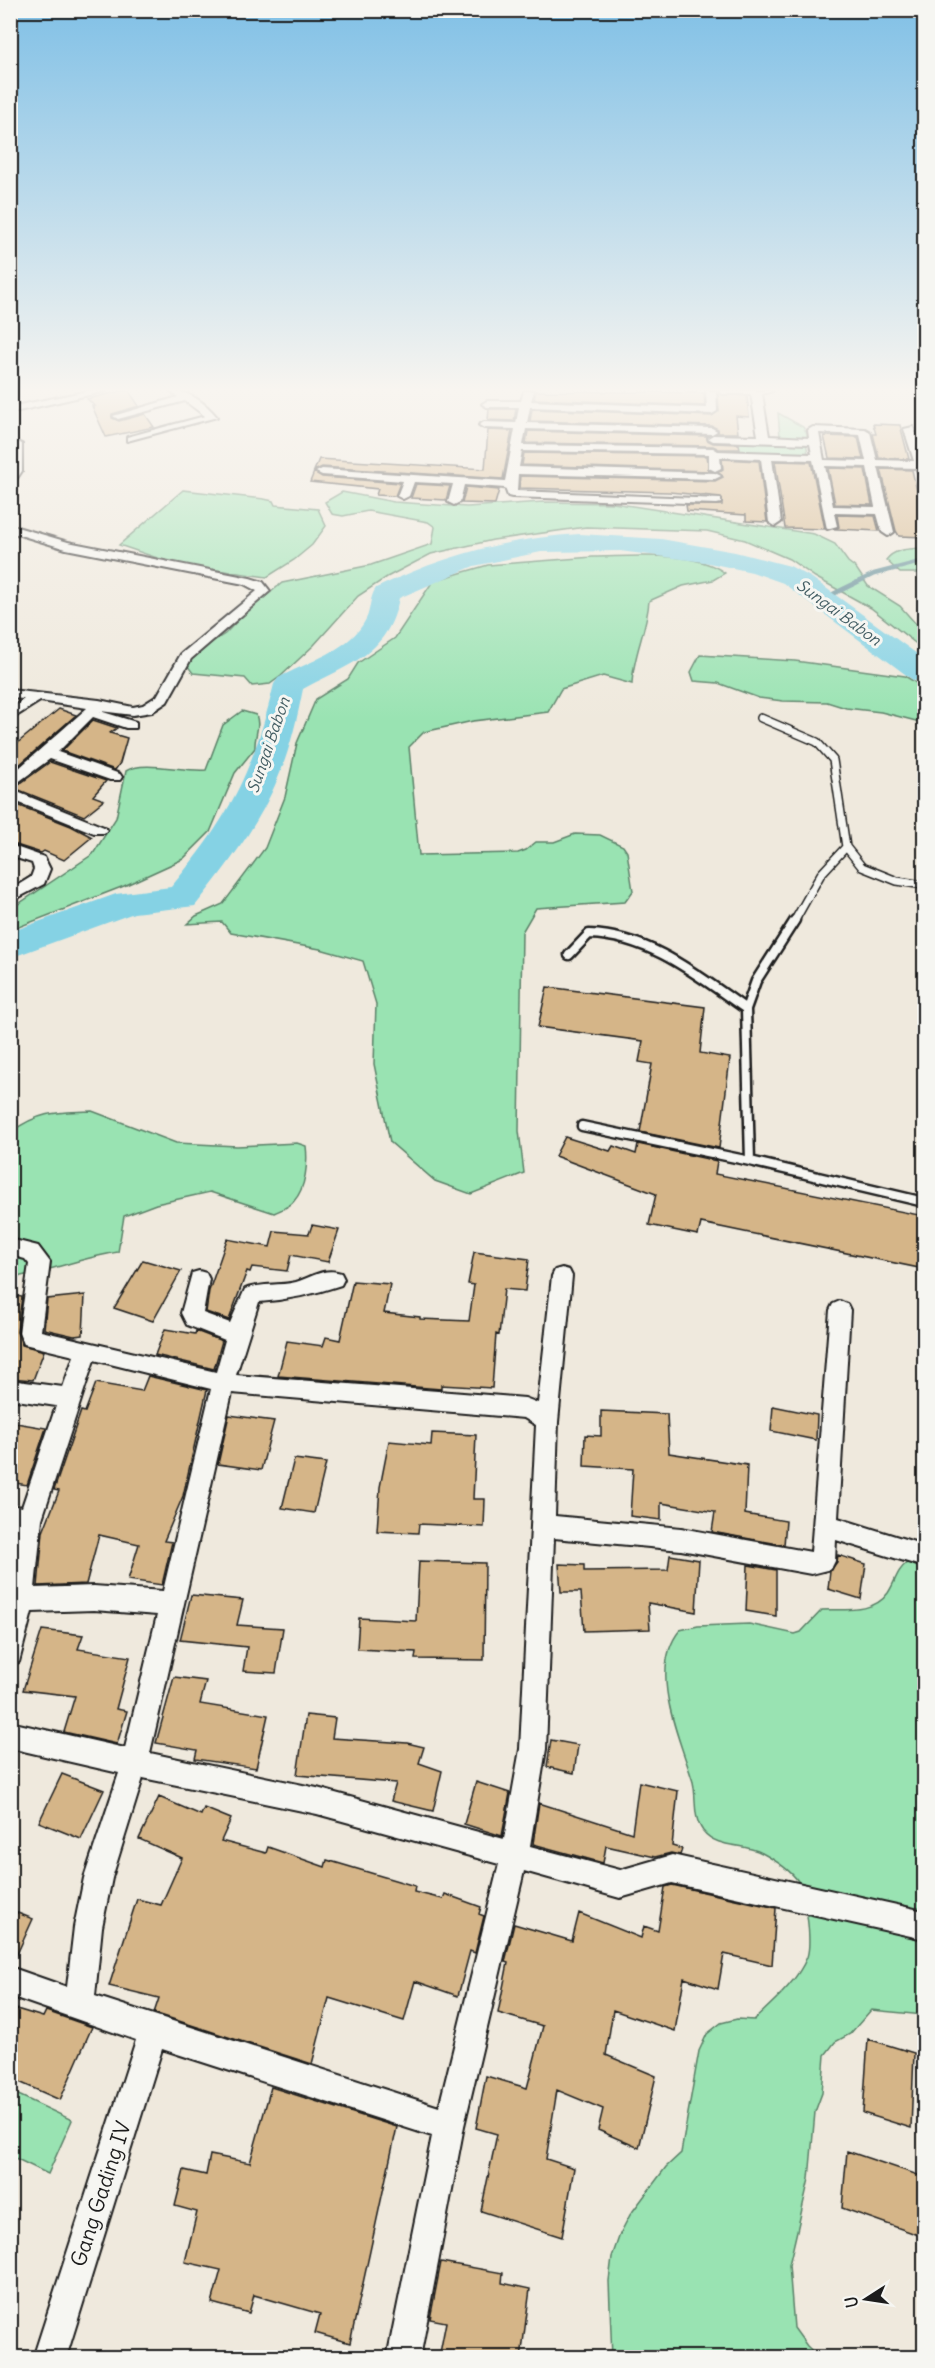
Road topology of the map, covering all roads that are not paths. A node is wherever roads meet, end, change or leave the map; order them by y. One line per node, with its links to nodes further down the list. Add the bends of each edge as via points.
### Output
1 (641, 502): 2 (street, via 718,506)
2 (718, 502)
3 (772, 502): 8 (street)
4 (826, 502): 6 (street)
5 (880, 502): 7 (street)
6 (827, 509): 7 (street); 9 (street)
7 (882, 511): 11 (street)
8 (775, 522)
9 (831, 526)
10 (10, 528): 14 (street, via 66,545 259,585 264,591 186,657 162,699 147,709 133,711)
11 (888, 532)
12 (10, 694): 13 (street)
13 (37, 696): 14 (street); 15 (street)
14 (95, 708): 17 (street); 18 (street)
15 (10, 716)
16 (761, 718): 23 (lane, via 817,742 833,760)
17 (131, 726)
18 (48, 753): 19 (street); 20 (street)
19 (115, 777)
20 (10, 784)
21 (10, 793): 22 (street)
22 (99, 830)
23 (846, 847): 25 (lane, via 862,867 897,881); 28 (lane, via 821,874 756,981)
24 (10, 850): 26 (street, via 38,860 42,869 38,880)
25 (924, 885)
26 (10, 897)
27 (569, 955): 28 (lane, via 589,934 610,932 650,946)
28 (746, 1009): 30 (lane)
29 (582, 1126): 30 (lane)
30 (750, 1161): 31 (lane)
31 (924, 1202)
32 (10, 1247): 38 (street, via 31,1252 40,1262 32,1338)
33 (562, 1276): 42 (street)
34 (199, 1278): 37 (street, via 194,1319)
35 (334, 1279): 37 (street, via 299,1290 252,1295)
36 (840, 1310): 45 (street)
37 (237, 1335): 39 (street)
38 (87, 1349): 39 (street); 41 (street)
39 (223, 1383): 42 (street, via 525,1408 540,1414); 48 (street)
40 (10, 1389): 41 (street)
41 (70, 1398): 43 (street)
42 (546, 1422): 44 (street)
43 (20, 1517): 47 (street)
44 (542, 1526): 45 (street, via 681,1539 811,1563 823,1561); 52 (street, via 533,1749)
45 (827, 1526): 46 (street)
46 (924, 1556)
47 (22, 1600): 48 (street, via 94,1598); 49 (street)
48 (172, 1604): 51 (street)
49 (10, 1653)
50 (10, 1735): 51 (street)
51 (135, 1762): 52 (street, via 317,1802); 55 (street, via 94,1895)
52 (514, 1857): 53 (street, via 620,1884 672,1869); 57 (street)
53 (924, 1925)
54 (10, 1981): 55 (street)
55 (80, 2005): 56 (street)
56 (153, 2031): 57 (street); 58 (street, Gang Gading IV)
57 (449, 2126): 59 (street)
58 (49, 2358)
59 (403, 2358)

